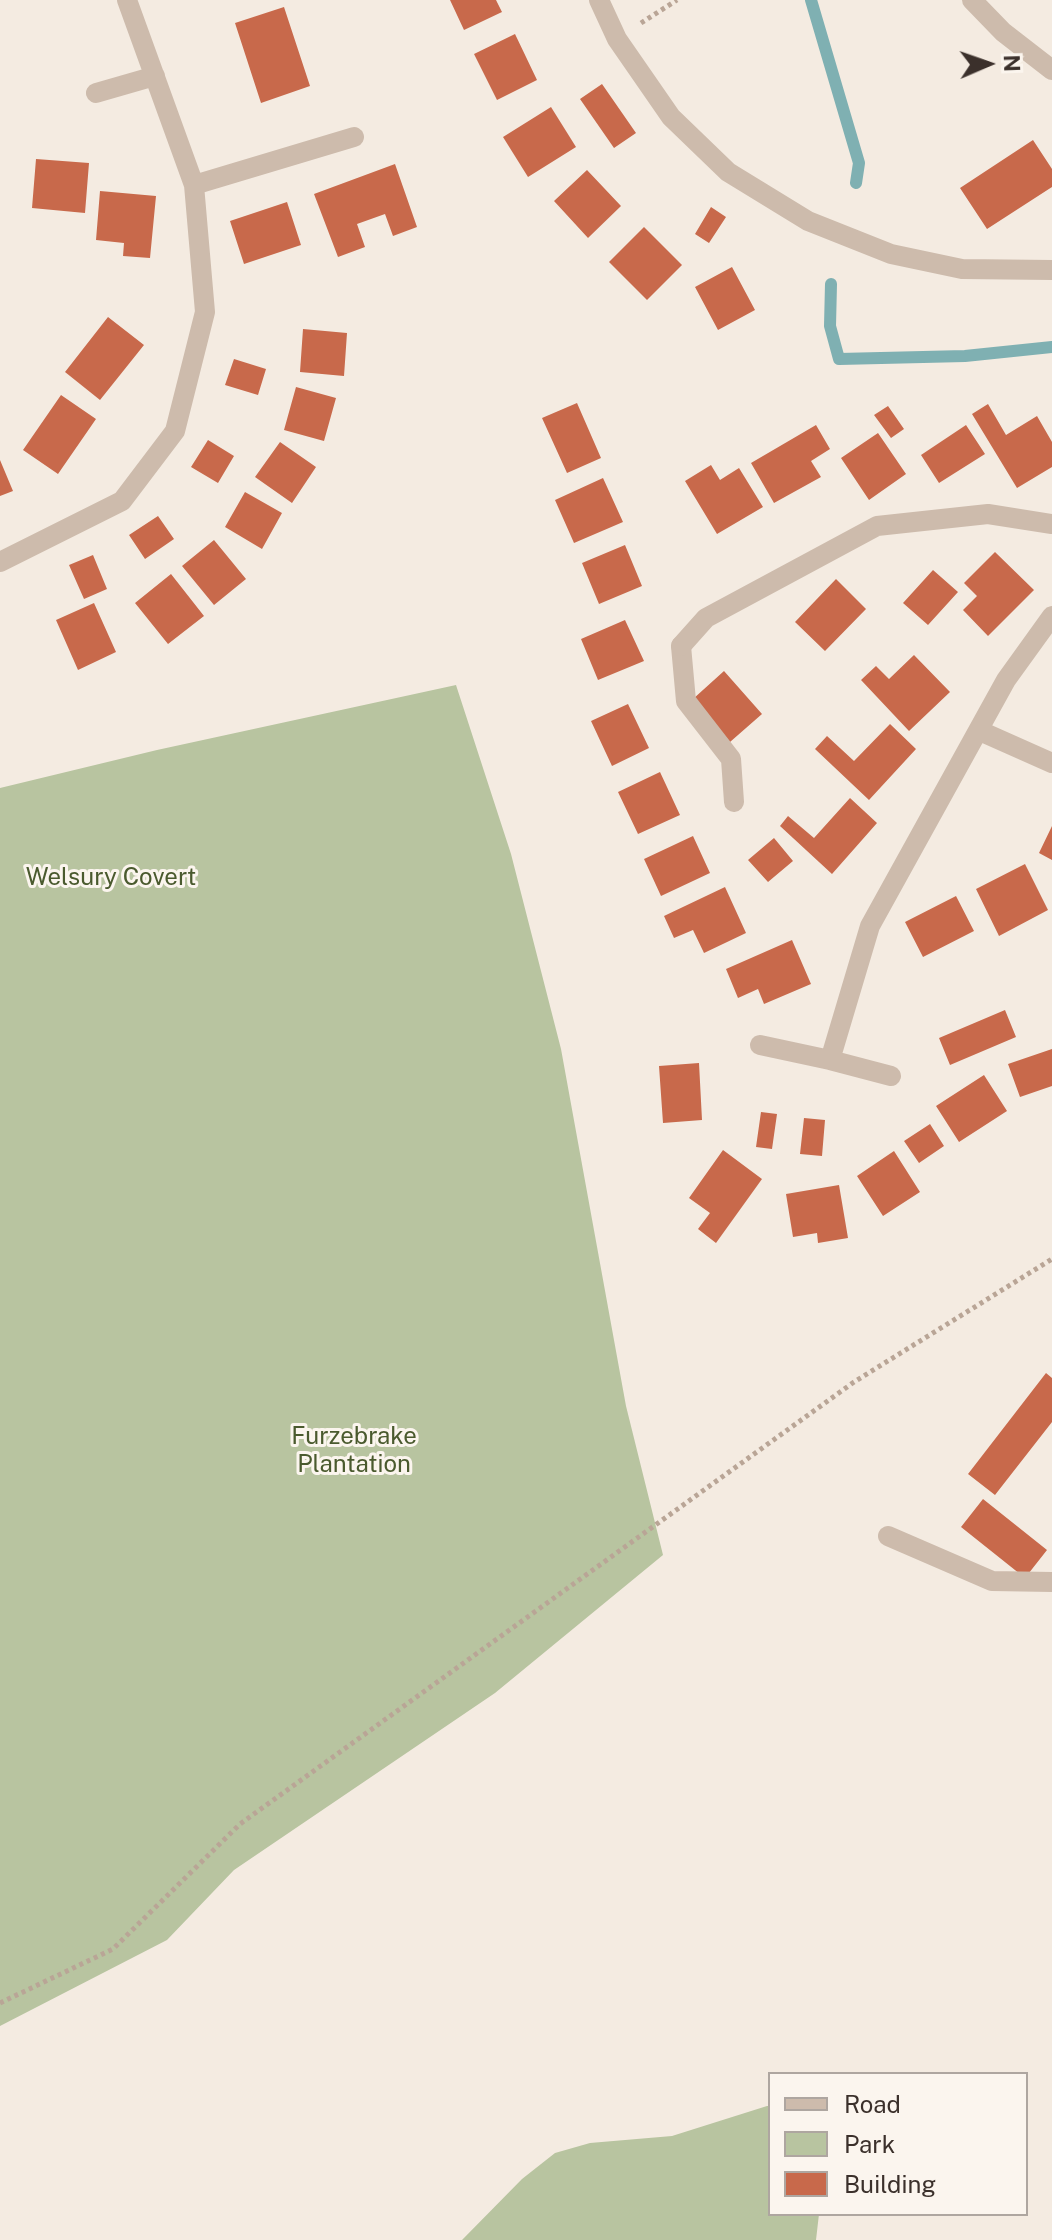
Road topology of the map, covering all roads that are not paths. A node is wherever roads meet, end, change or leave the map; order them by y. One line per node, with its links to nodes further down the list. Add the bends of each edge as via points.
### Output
1 (127, 0): 5 (street)
2 (599, 0): 9 (street, via 617,39 671,117 728,172 808,221 891,254 962,269)
3 (972, 0): 4 (street)
4 (1052, 70)
5 (155, 76): 6 (street); 8 (street)
6 (96, 93)
7 (354, 137): 8 (street)
8 (194, 185): 11 (street, via 205,312 175,431 122,501)
9 (1052, 270)
10 (1052, 524): 15 (street, via 988,514 877,526 706,618 681,646 686,701 731,759)
11 (0, 562)
12 (1052, 616): 13 (street, via 1006,680)
13 (980, 731): 14 (street); 17 (street, via 870,926)
14 (1052, 763)
15 (734, 802)
16 (760, 1045): 17 (street)
17 (830, 1060): 18 (street)
18 (891, 1076)
19 (888, 1536): 20 (street, via 992,1581)
20 (1052, 1582)

